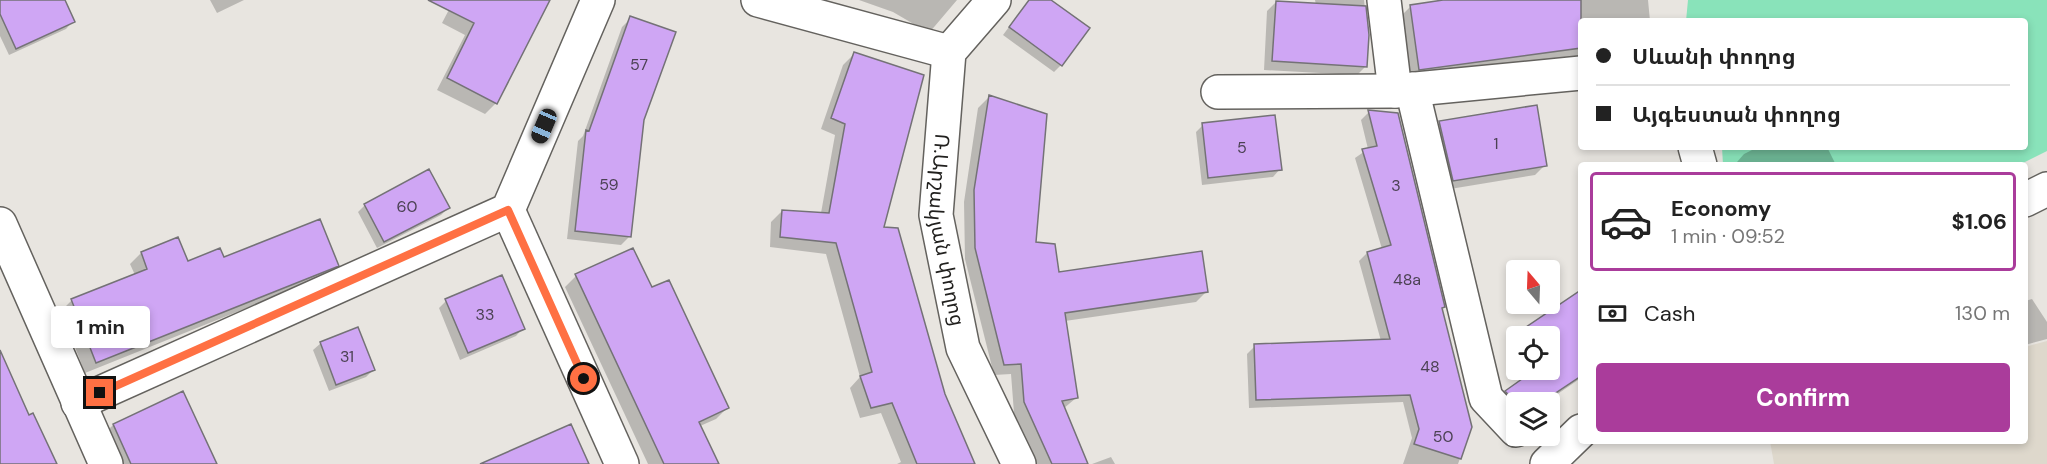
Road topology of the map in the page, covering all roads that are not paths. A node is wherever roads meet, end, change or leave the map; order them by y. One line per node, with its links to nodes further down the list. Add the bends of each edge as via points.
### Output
1 (598, 0): 11 (street)
2 (758, 0): 5 (street)
3 (994, 0): 5 (street)
4 (1384, 0): 7 (street)
5 (949, 52): 20 (street, Ռ.Արշակյան փողոց, via 936,215 963,348)
6 (1578, 73): 7 (street)
7 (1403, 90): 8 (street); 14 (street, via 1486,398)
8 (1218, 92)
9 (2047, 189): 10 (street)
10 (2028, 198)
11 (508, 210): 13 (street); 19 (street)
12 (0, 224): 13 (street)
13 (78, 403): 18 (street)
14 (1506, 419)
15 (1578, 434): 17 (street)
16 (1531, 446): 17 (street)
17 (1547, 463)
18 (106, 464)
19 (622, 464)
20 (1018, 464)

